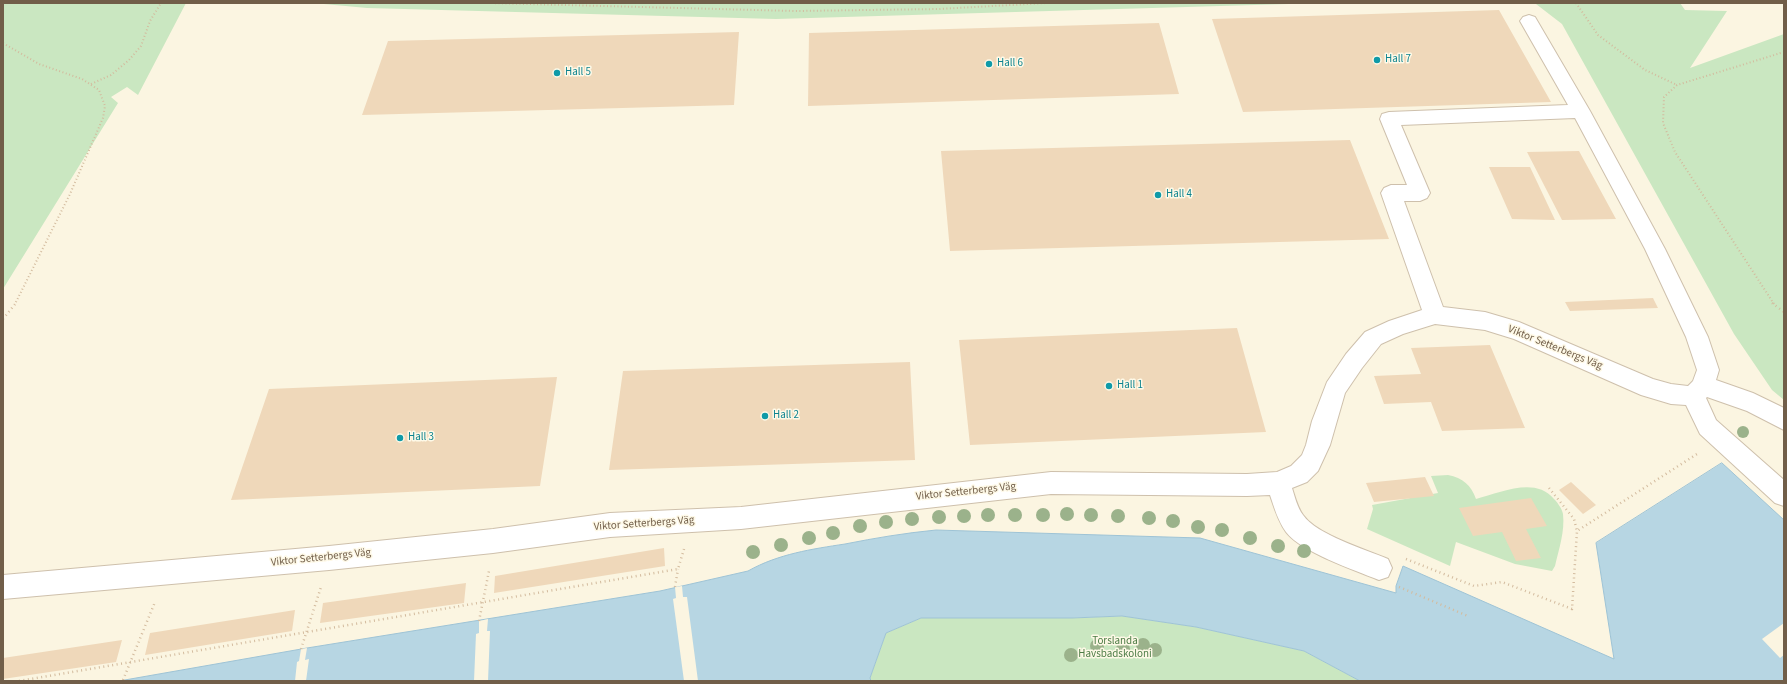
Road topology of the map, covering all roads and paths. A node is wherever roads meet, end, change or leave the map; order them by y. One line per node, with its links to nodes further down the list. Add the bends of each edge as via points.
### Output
1 (162, 3): 8 (path, via 150,21 141,46 129,60 111,75)
2 (488, 3): 3 (path, via 795,11 939,9)
3 (1047, 3)
4 (1576, 3): 9 (path, via 1598,35 1645,70)
5 (1529, 21): 10 (street)
6 (3, 43): 8 (path, via 39,64)
7 (1784, 52): 9 (path)
8 (90, 84): 13 (path, via 99,90 105,106 103,118 70,194 18,300)
9 (1677, 85): 11 (path, via 1664,97 1662,122 1675,152 1771,302)
10 (1581, 111): 12 (street, via 1389,118 1420,193 1391,193); 14 (street, via 1655,249 1697,337 1708,370)
11 (1784, 312)
12 (1435, 315): 14 (street, Viktor Setterbergs Väg, via 1485,322 1519,331 1650,388 1671,394); 17 (street, Viktor Setterbergs Väg, via 1373,338 1335,389 1310,463 1299,474)
13 (3, 319)
14 (1698, 391): 15 (street, Viktor Setterbergs Väg, via 1729,394); 19 (street, via 1708,427)
15 (1784, 420)
16 (1700, 451): 21 (path)
17 (1278, 483): 20 (street, Viktor Setterbergs Väg, via 1051,483 741,518); 25 (street, via 1294,523 1302,532)
18 (1549, 488): 21 (path, via 1574,519)
19 (1784, 495)
20 (694, 520): 22 (street, Viktor Setterbergs Väg, via 610,525); 26 (path)
21 (1577, 530): 23 (path, via 1572,609 1502,582 1474,586)
22 (493, 541): 24 (street, Viktor Setterbergs Väg); 31 (path)
23 (1402, 557)
24 (329, 558): 27 (street, Viktor Setterbergs Väg); 34 (path)
25 (1379, 568)
26 (678, 569): 29 (path); 31 (path)
27 (166, 573): 30 (street, Viktor Setterbergs Väg); 36 (path)
28 (1396, 586): 32 (path)
29 (675, 587)
30 (3, 588)
31 (484, 602): 33 (path); 34 (path)
32 (1468, 616)
33 (479, 621)
34 (307, 632): 35 (path); 36 (path)
35 (301, 649)
36 (132, 661): 37 (path); 38 (path)
37 (123, 680)
38 (19, 681)

